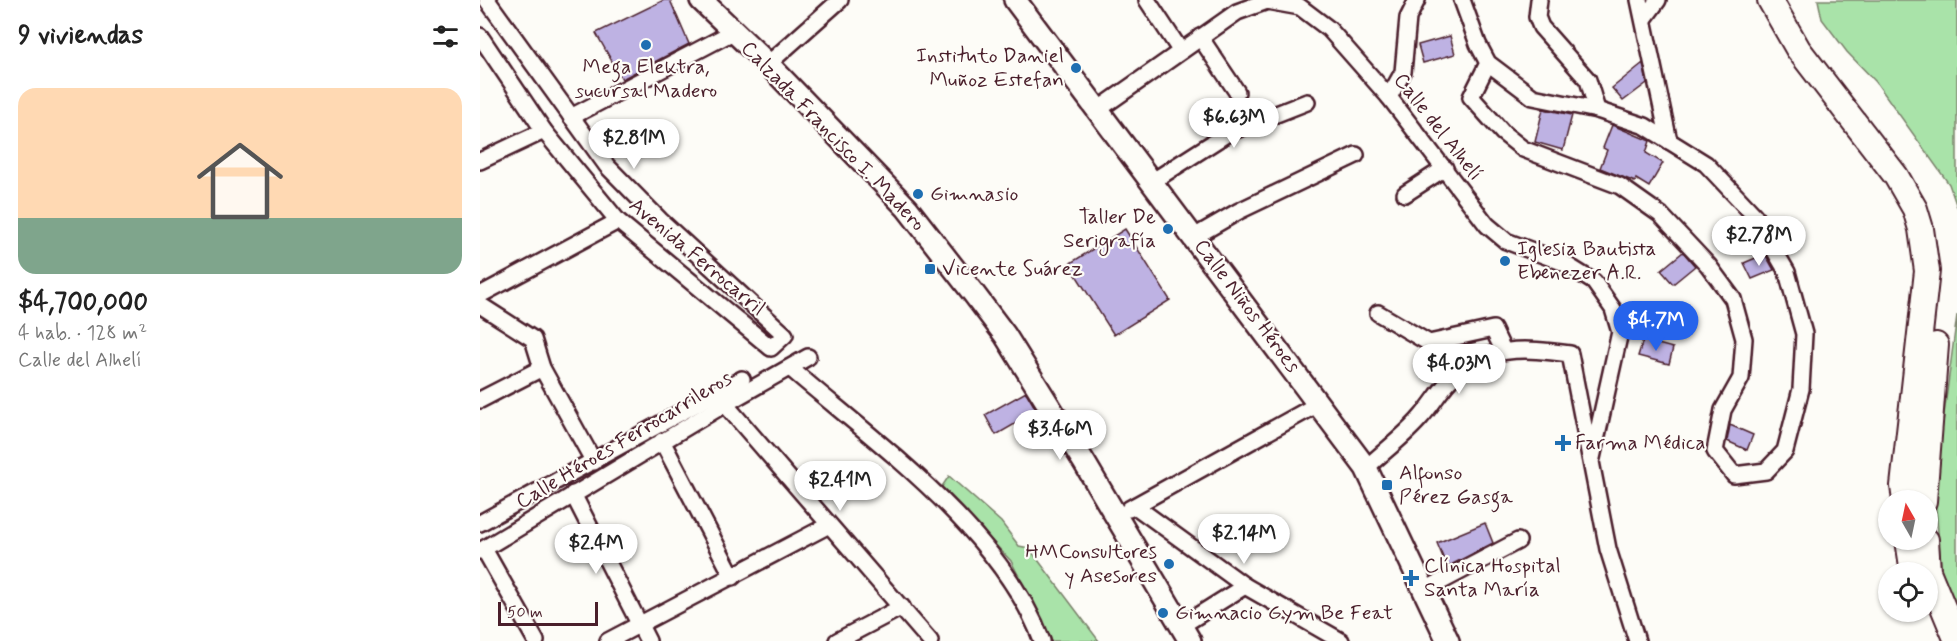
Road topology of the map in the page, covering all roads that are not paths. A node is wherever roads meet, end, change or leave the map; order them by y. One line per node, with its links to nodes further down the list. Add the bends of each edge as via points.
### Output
1 (488, 0): 25 (street)
2 (701, 0): 14 (main road, Calzada Francisco I. Madero)
3 (840, 0): 19 (street)
4 (1015, 0): 23 (main road, Calle Niños Héroes)
5 (1147, 0): 17 (street)
6 (1417, 0): 21 (street, via 1408,18 1403,72)
7 (1462, 0): 18 (street)
8 (1539, 0): 24 (street, via 1541,27 1588,80)
9 (1639, 0): 13 (street)
10 (1658, 0): 13 (street)
11 (1770, 0): 50 (main road, via 1798,49 1896,176 1921,230 1927,271)
12 (1787, 0): 51 (main road, via 1801,27 1901,157 1926,196 1936,223 1942,270)
13 (1644, 19): 27 (street)
14 (733, 32): 19 (main road, Calzada Francisco I. Madero); 25 (street)
15 (480, 36): 26 (street, Avenida Ferrocarril)
16 (1200, 37): 17 (street, Calle del Alhelí); 20 (street); 21 (street, Calle del Alhelí, via 1237,12 1267,1 1300,7 1329,29)
17 (1180, 50): 23 (street, Calle del Alhelí)
18 (1488, 63): 24 (street, via 1533,97); 27 (street, via 1471,97 1503,133 1523,148 1620,186 1653,209 1708,265 1733,299 1744,339 1741,378 1723,410 1715,451 1734,475 1767,471 1785,451 1801,389 1804,333 1787,272 1754,215 1706,164)
19 (768, 64): 53 (main road, Calzada Francisco I. Madero, via 907,208 1005,335)
20 (1237, 92)
21 (1389, 97): 30 (street, Calle del Alhelí)
22 (1307, 102): 31 (street, via 1228,133)
23 (1099, 109): 31 (main road, Calle Niños Héroes)
24 (1597, 110): 27 (street, via 1645,126)
25 (571, 117): 33 (street, Avenida Ferrocarril, via 607,166 660,220 785,335 771,348)
26 (544, 131): 29 (street); 33 (street, Avenida Ferrocarril)
27 (1669, 141)
28 (1356, 155): 34 (street)
29 (480, 161)
30 (1445, 168): 32 (street); 47 (street, Calle del Alhelí, via 1487,225 1506,242 1562,262 1594,282 1613,309 1620,332)
31 (1153, 181): 34 (main road, Calle Niños Héroes)
32 (1405, 194)
33 (618, 221): 35 (street)
34 (1194, 237): 44 (main road, Calle Niños Héroes)
35 (480, 295)
36 (480, 305): 40 (street, via 533,339)
37 (1378, 313): 38 (street, via 1429,343 1493,328)
38 (1503, 350): 47 (street, via 1524,348 1570,354); 49 (street, via 1471,363 1449,381 1420,418)
39 (808, 357): 41 (street, Calle Héroes Ferrocarrileros)
40 (542, 368): 43 (street); 48 (street)
41 (790, 368): 45 (street, Calle Héroes Ferrocarrileros); 72 (street, via 935,493 981,542 1006,572)
42 (742, 379): 48 (street)
43 (480, 400)
44 (1320, 403): 49 (main road, Calle Niños Héroes); 53 (street)
45 (725, 404): 46 (street, Calle Héroes Ferrocarrileros); 55 (street)
46 (662, 441): 52 (street, Calle Héroes Ferrocarrileros); 59 (street)
47 (1592, 458): 74 (street, via 1608,549)
48 (594, 462): 54 (street)
49 (1366, 468): 61 (main road, Calle Niños Héroes)
50 (1904, 490)
51 (1925, 490)
52 (573, 494): 57 (street, Calle Héroes Ferrocarrileros); 64 (street)
53 (1126, 511): 60 (street); 65 (main road, Calzada Francisco I. Madero)
54 (480, 523)
55 (829, 525): 59 (street); 62 (street)
56 (1518, 541): 61 (street)
57 (482, 550): 67 (street)
58 (1927, 550): 76 (main road, via 1928,571)
59 (733, 577): 64 (street)
60 (1245, 586): 65 (street); 73 (street)
61 (1425, 590): 66 (main road, Calle Niños Héroes)
62 (902, 607): 70 (street); 71 (street)
63 (1931, 622): 75 (main road)
64 (639, 626): 68 (street); 69 (street)
65 (1186, 634)
66 (1441, 638)
67 (536, 641)
68 (608, 641)
69 (648, 641)
70 (837, 641)
71 (930, 641)
72 (1041, 641)
73 (1341, 641)
74 (1637, 641)
75 (1938, 641)
76 (1957, 641)

